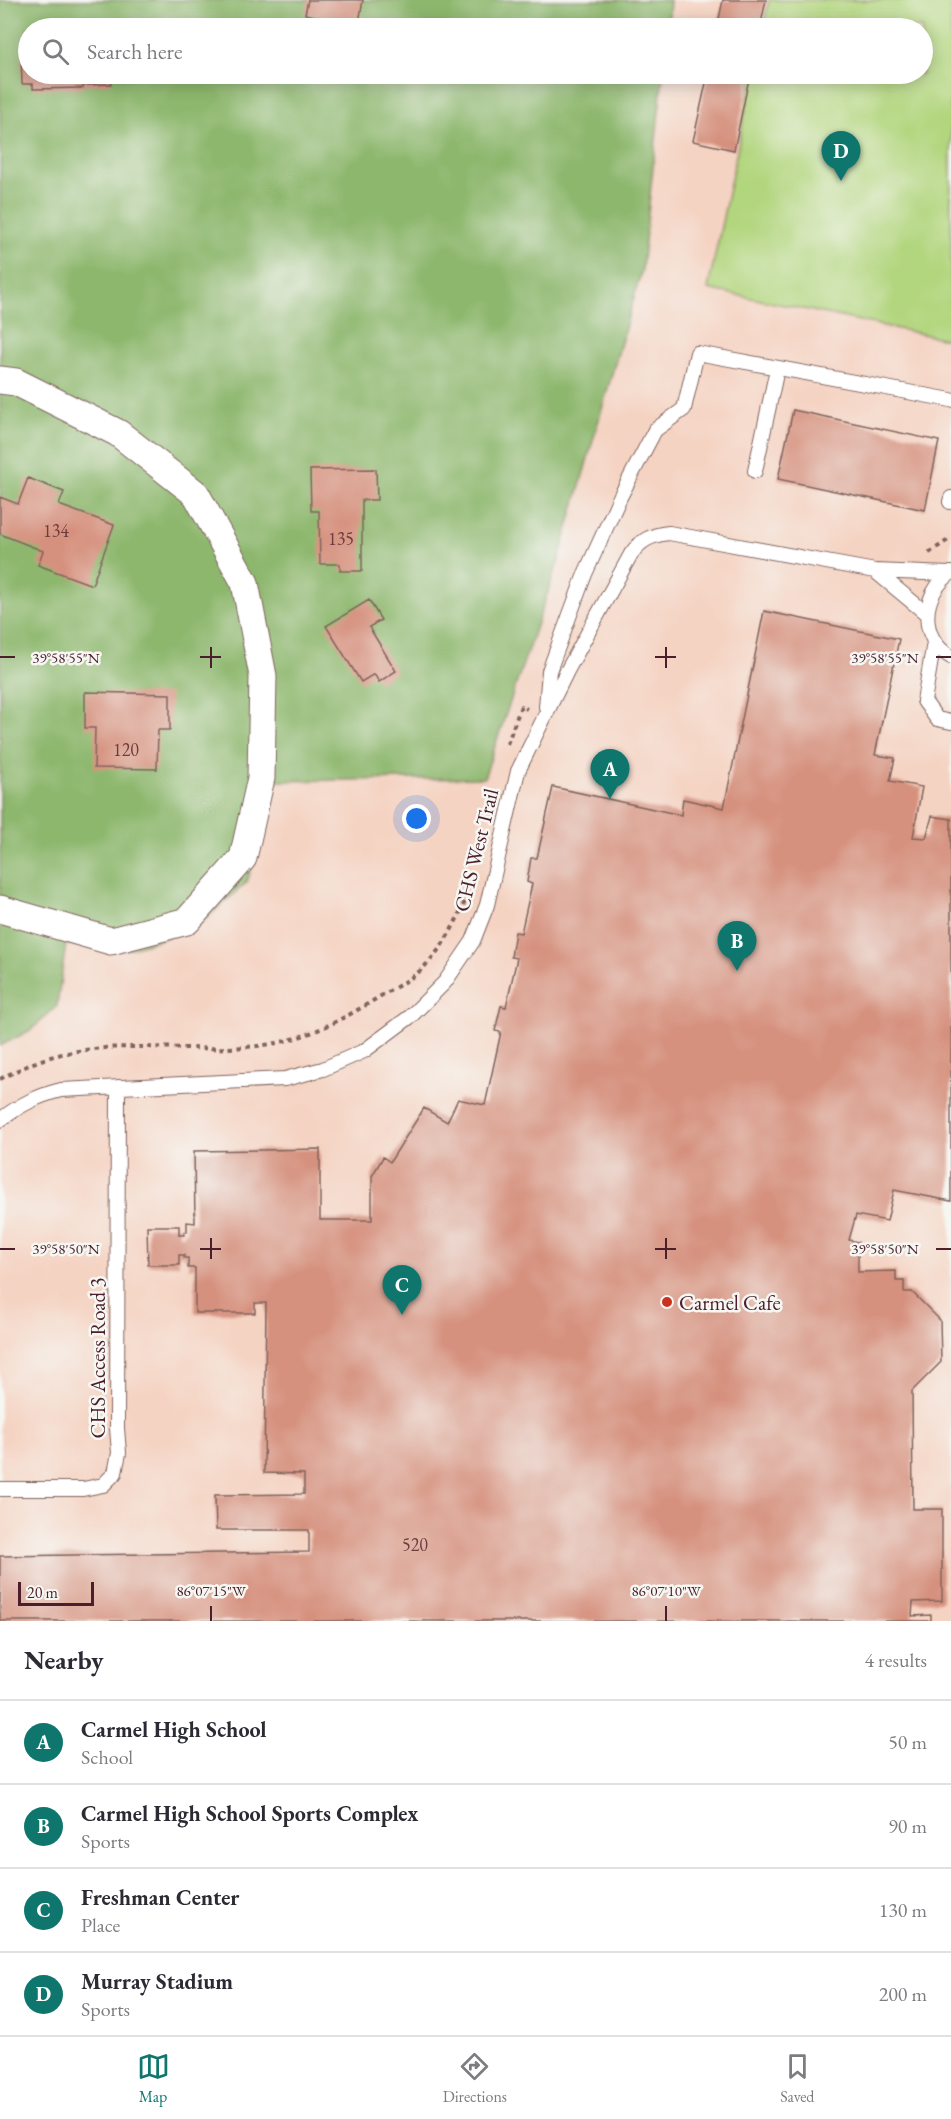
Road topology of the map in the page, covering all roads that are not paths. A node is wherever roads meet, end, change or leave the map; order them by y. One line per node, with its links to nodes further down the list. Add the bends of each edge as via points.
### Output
1 (777, 369): 3 (lane); 4 (lane); 10 (lane, via 697,353 684,409 655,430 585,574 549,671)
2 (0, 380): 12 (street, via 16,382 118,433 196,494 245,583 262,676 261,778 243,858 187,921 111,941)
3 (951, 400)
4 (755, 471)
5 (875, 572): 6 (lane, CHS West Trail); 7 (lane, CHS West Trail); 10 (lane, CHS West Trail, via 669,533 647,538 631,554)
6 (950, 574): 7 (lane, via 936,588)
7 (927, 614): 8 (lane)
8 (934, 642): 9 (lane); 11 (lane, via 924,701 937,719)
9 (951, 657)
10 (545, 715): 13 (lane, CHS West Trail, via 518,771 487,905 473,941 445,982 411,1016 364,1051 285,1080)
11 (951, 722)
12 (0, 909)
13 (118, 1087): 14 (lane, CHS West Trail, via 40,1095); 15 (lane, CHS Access Road 3, via 119,1453 115,1473 103,1485 83,1489)
14 (0, 1120)
15 (0, 1490)

